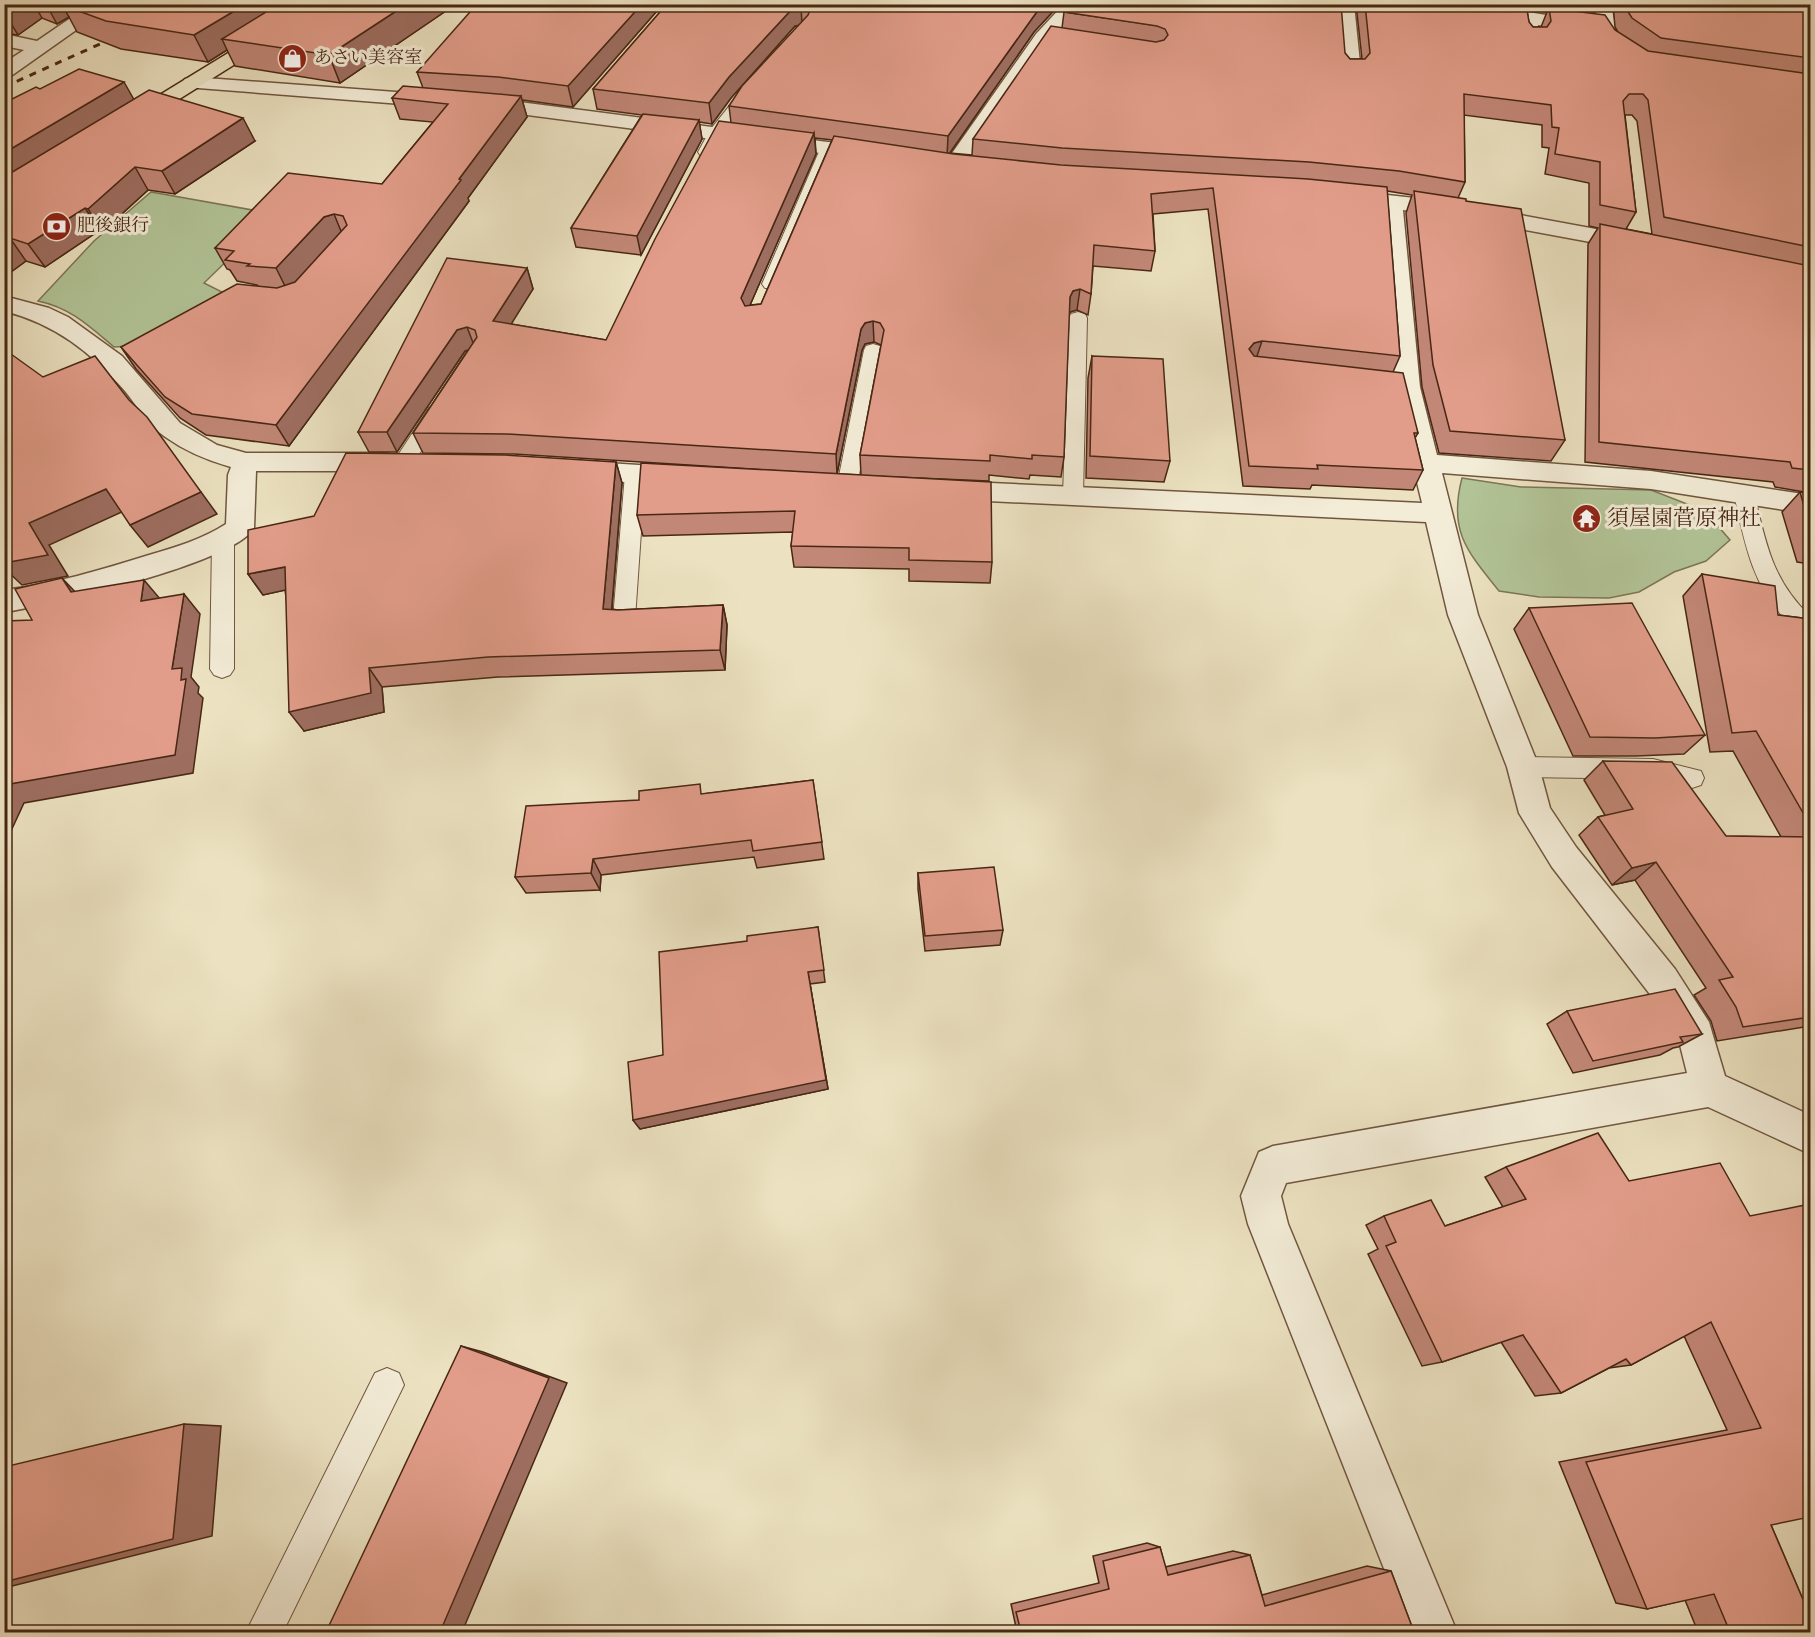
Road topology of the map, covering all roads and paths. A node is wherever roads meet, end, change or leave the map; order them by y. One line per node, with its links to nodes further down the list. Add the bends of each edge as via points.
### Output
1 (104, 4): 11 (street)
2 (322, 4): 16 (main road)
3 (1075, 4): 7 (street)
4 (1345, 4): 14 (street)
5 (1602, 4): 6 (street)
6 (1604, 28): 9 (street, via 1528,18); 12 (street, via 1613,44)
7 (1043, 38): 10 (street); 25 (street)
8 (4, 40): 11 (street)
9 (1531, 41)
10 (1087, 45)
11 (40, 47): 13 (street)
12 (1637, 59)
13 (4, 72)
14 (1351, 73)
15 (759, 78): 20 (lane)
16 (192, 83): 18 (street, via 401,97); 19 (main road)
17 (594, 98): 18 (street)
18 (579, 115): 20 (street)
19 (113, 132)
20 (716, 133): 21 (street); 23 (lane)
21 (829, 147): 22 (street); 32 (lane)
22 (897, 158)
23 (700, 163)
24 (931, 163): 25 (street)
25 (954, 166): 26 (street)
26 (978, 169)
27 (1324, 194): 28 (street)
28 (1391, 201): 30 (street); 40 (street, via 1395,386)
29 (1636, 220): 30 (street)
30 (1639, 244): 31 (street)
31 (1662, 249)
32 (764, 298)
33 (4, 303): 37 (street, via 41,313 122,358 171,429 208,451)
34 (1078, 318): 47 (lane)
35 (873, 350): 44 (lane)
36 (448, 395): 38 (lane)
37 (246, 462): 38 (street); 50 (street, via 240,475 240,528)
38 (403, 463): 39 (street)
39 (436, 463)
40 (1425, 463): 46 (street, via 1651,480); 49 (street)
41 (547, 468): 42 (street)
42 (635, 474): 43 (street); 52 (lane)
43 (706, 478)
44 (847, 486)
45 (918, 489): 47 (street)
46 (1744, 494): 48 (street); 53 (lane, via 1762,570 1776,595)
47 (1073, 495): 49 (street)
48 (1810, 504)
49 (1437, 513): 55 (street, via 1463,615)
50 (223, 541): 51 (street, via 45,597); 54 (lane)
51 (4, 601)
52 (624, 619)
53 (1810, 629)
54 (222, 669)
55 (1523, 767): 56 (lane, via 1653,769); 57 (street, via 1535,813 1564,857 1662,981 1696,1035)
56 (1692, 777)
57 (1709, 1088): 58 (street); 61 (street, via 1273,1166 1261,1196 1268,1224)
58 (1810, 1135)
59 (387, 1385): 60 (lane)
60 (264, 1632)
61 (1433, 1632)

